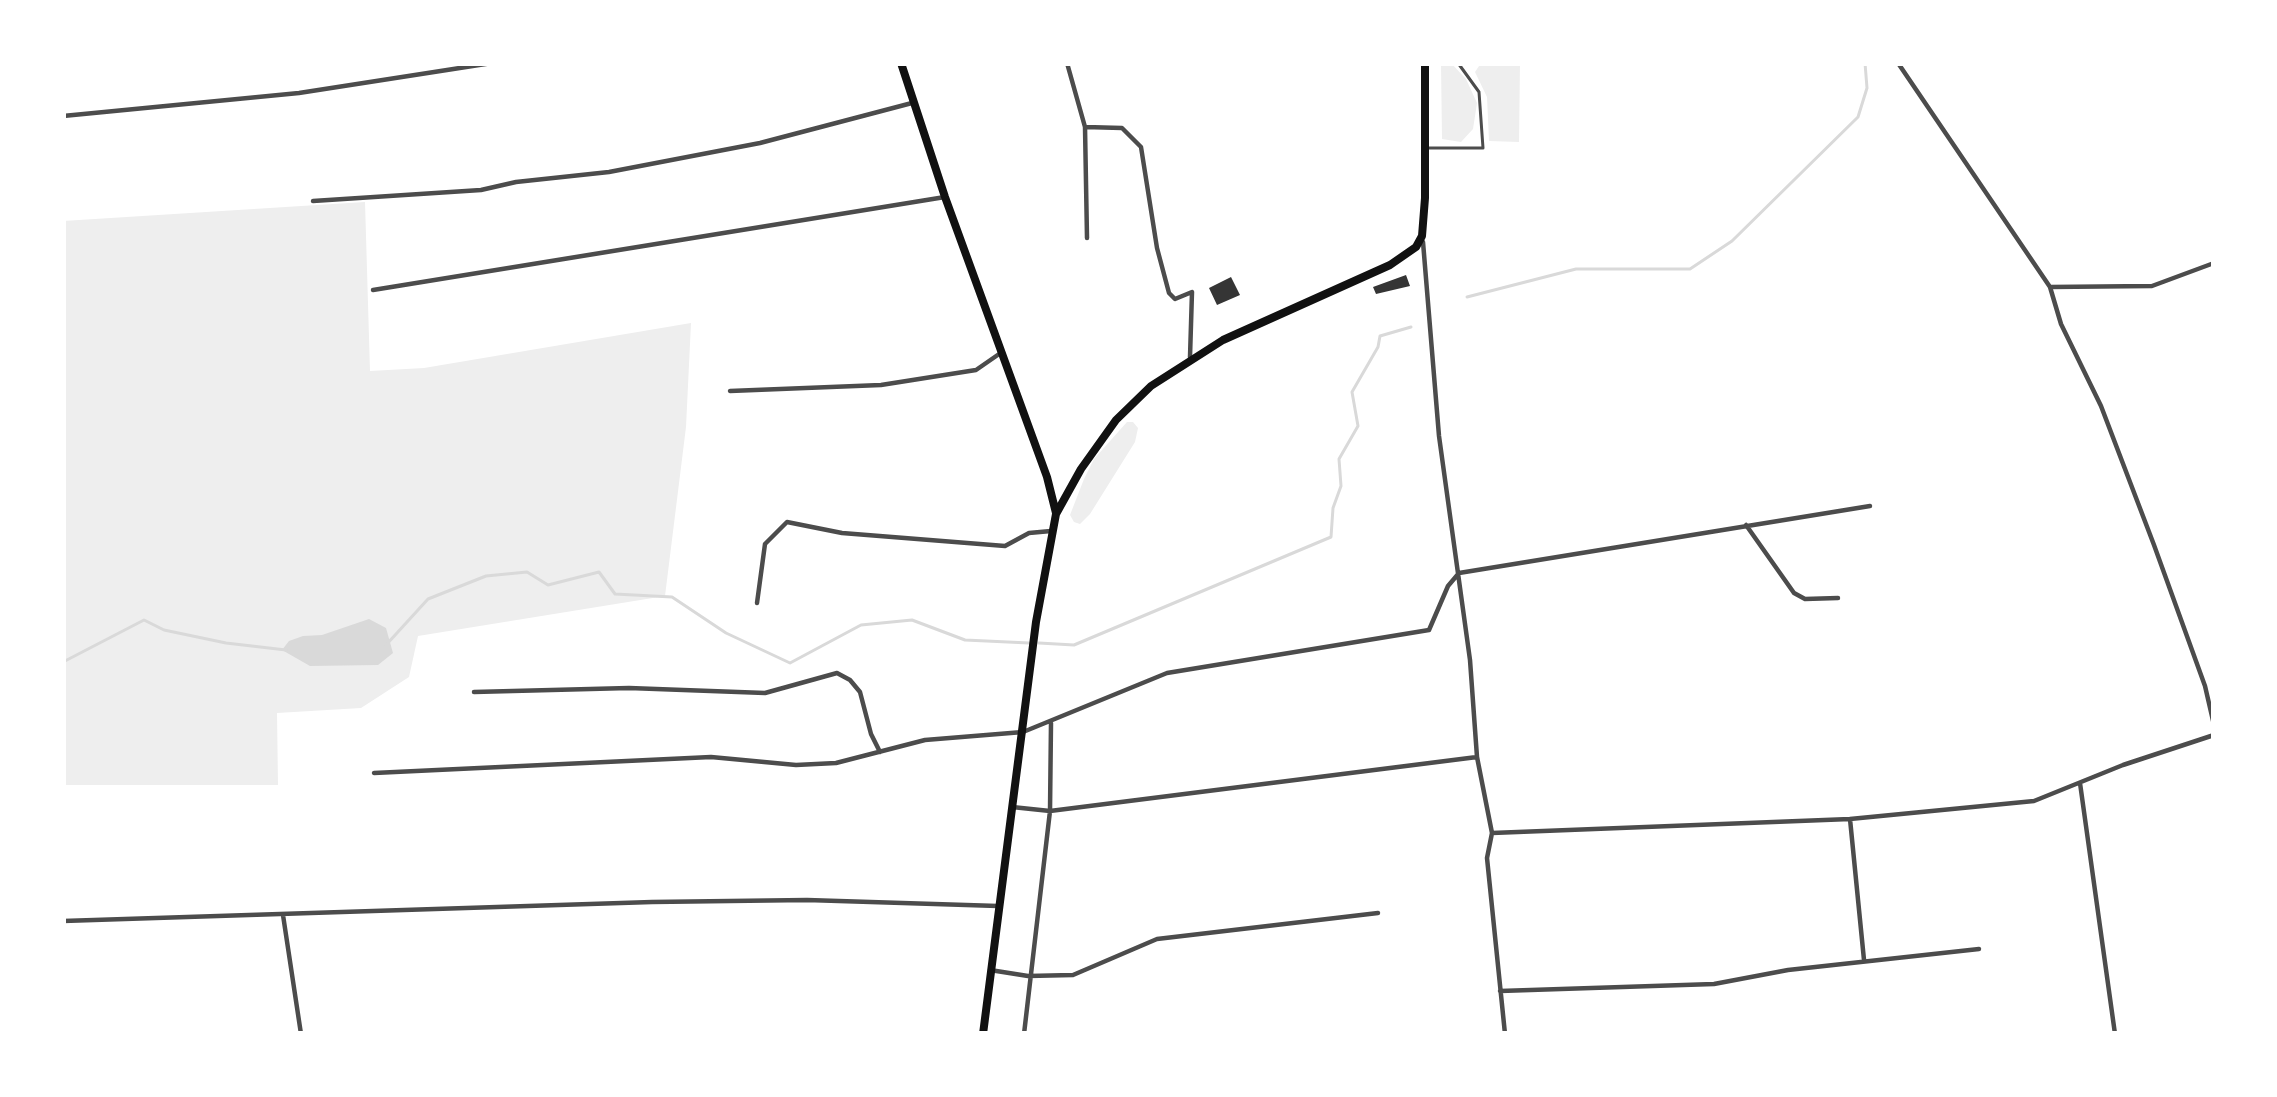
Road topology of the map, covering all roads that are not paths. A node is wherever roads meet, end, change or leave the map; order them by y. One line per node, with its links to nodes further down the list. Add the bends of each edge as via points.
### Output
1 (492, 63): 8 (street)
2 (902, 63): 7 (main road)
3 (1067, 63): 9 (street)
4 (1425, 63): 10 (main road)
5 (1458, 63): 10 (lane, via 1479,92 1483,148)
6 (1898, 63): 16 (street)
7 (913, 103): 11 (main road); 12 (street, via 609,172)
8 (63, 116)
9 (1085, 127): 14 (street); 19 (street, via 1122,128 1141,147 1168,293 1175,299 1192,292)
10 (1425, 148): 13 (main road)
11 (945, 197): 17 (street); 18 (main road)
12 (314, 201)
13 (1422, 236): 19 (main road, via 1407,256); 25 (street)
14 (1087, 238)
15 (2213, 266): 16 (street, via 2152,286)
16 (2050, 287): 30 (street, via 2154,545)
17 (373, 290)
18 (1002, 352): 20 (street, via 976,370 881,385); 22 (main road)
19 (1190, 358): 22 (main road, via 1116,420)
20 (730, 391)
21 (1870, 506): 23 (street)
22 (1057, 514): 24 (main road)
23 (1746, 525): 25 (street); 26 (street, via 1793,593)
24 (1051, 531): 27 (street, via 1005,547 787,522 765,544); 31 (main road)
25 (1459, 573): 29 (street, via 1429,630 1167,673); 34 (street)
26 (1838, 598)
27 (757, 603)
28 (474, 692): 33 (street, via 765,693 837,673 860,692)
29 (1051, 722): 31 (street); 38 (street)
30 (2214, 725)
31 (1023, 731): 33 (street); 37 (main road)
32 (2214, 735): 36 (street)
33 (880, 752): 35 (street, via 803,765 711,758)
34 (1477, 757): 38 (street); 40 (street)
35 (374, 772)
36 (2080, 783): 39 (street, via 2034,801); 54 (street)
37 (1012, 807): 38 (street); 41 (main road)
38 (1050, 811): 48 (street)
39 (1850, 819): 40 (street); 46 (street)
40 (1492, 833): 49 (street, via 1487,858)
41 (998, 906): 43 (street, via 807,900); 47 (main road)
42 (1378, 913): 48 (street, via 1157,939 1073,975)
43 (283, 915): 44 (street); 50 (street)
44 (63, 921)
45 (1979, 949): 46 (street)
46 (1864, 960): 49 (street, via 1714,984)
47 (990, 970): 48 (street); 51 (main road)
48 (1028, 976): 52 (street)
49 (1500, 991): 53 (street)
50 (301, 1034)
51 (983, 1034)
52 (1024, 1034)
53 (1504, 1034)
54 (2115, 1034)

